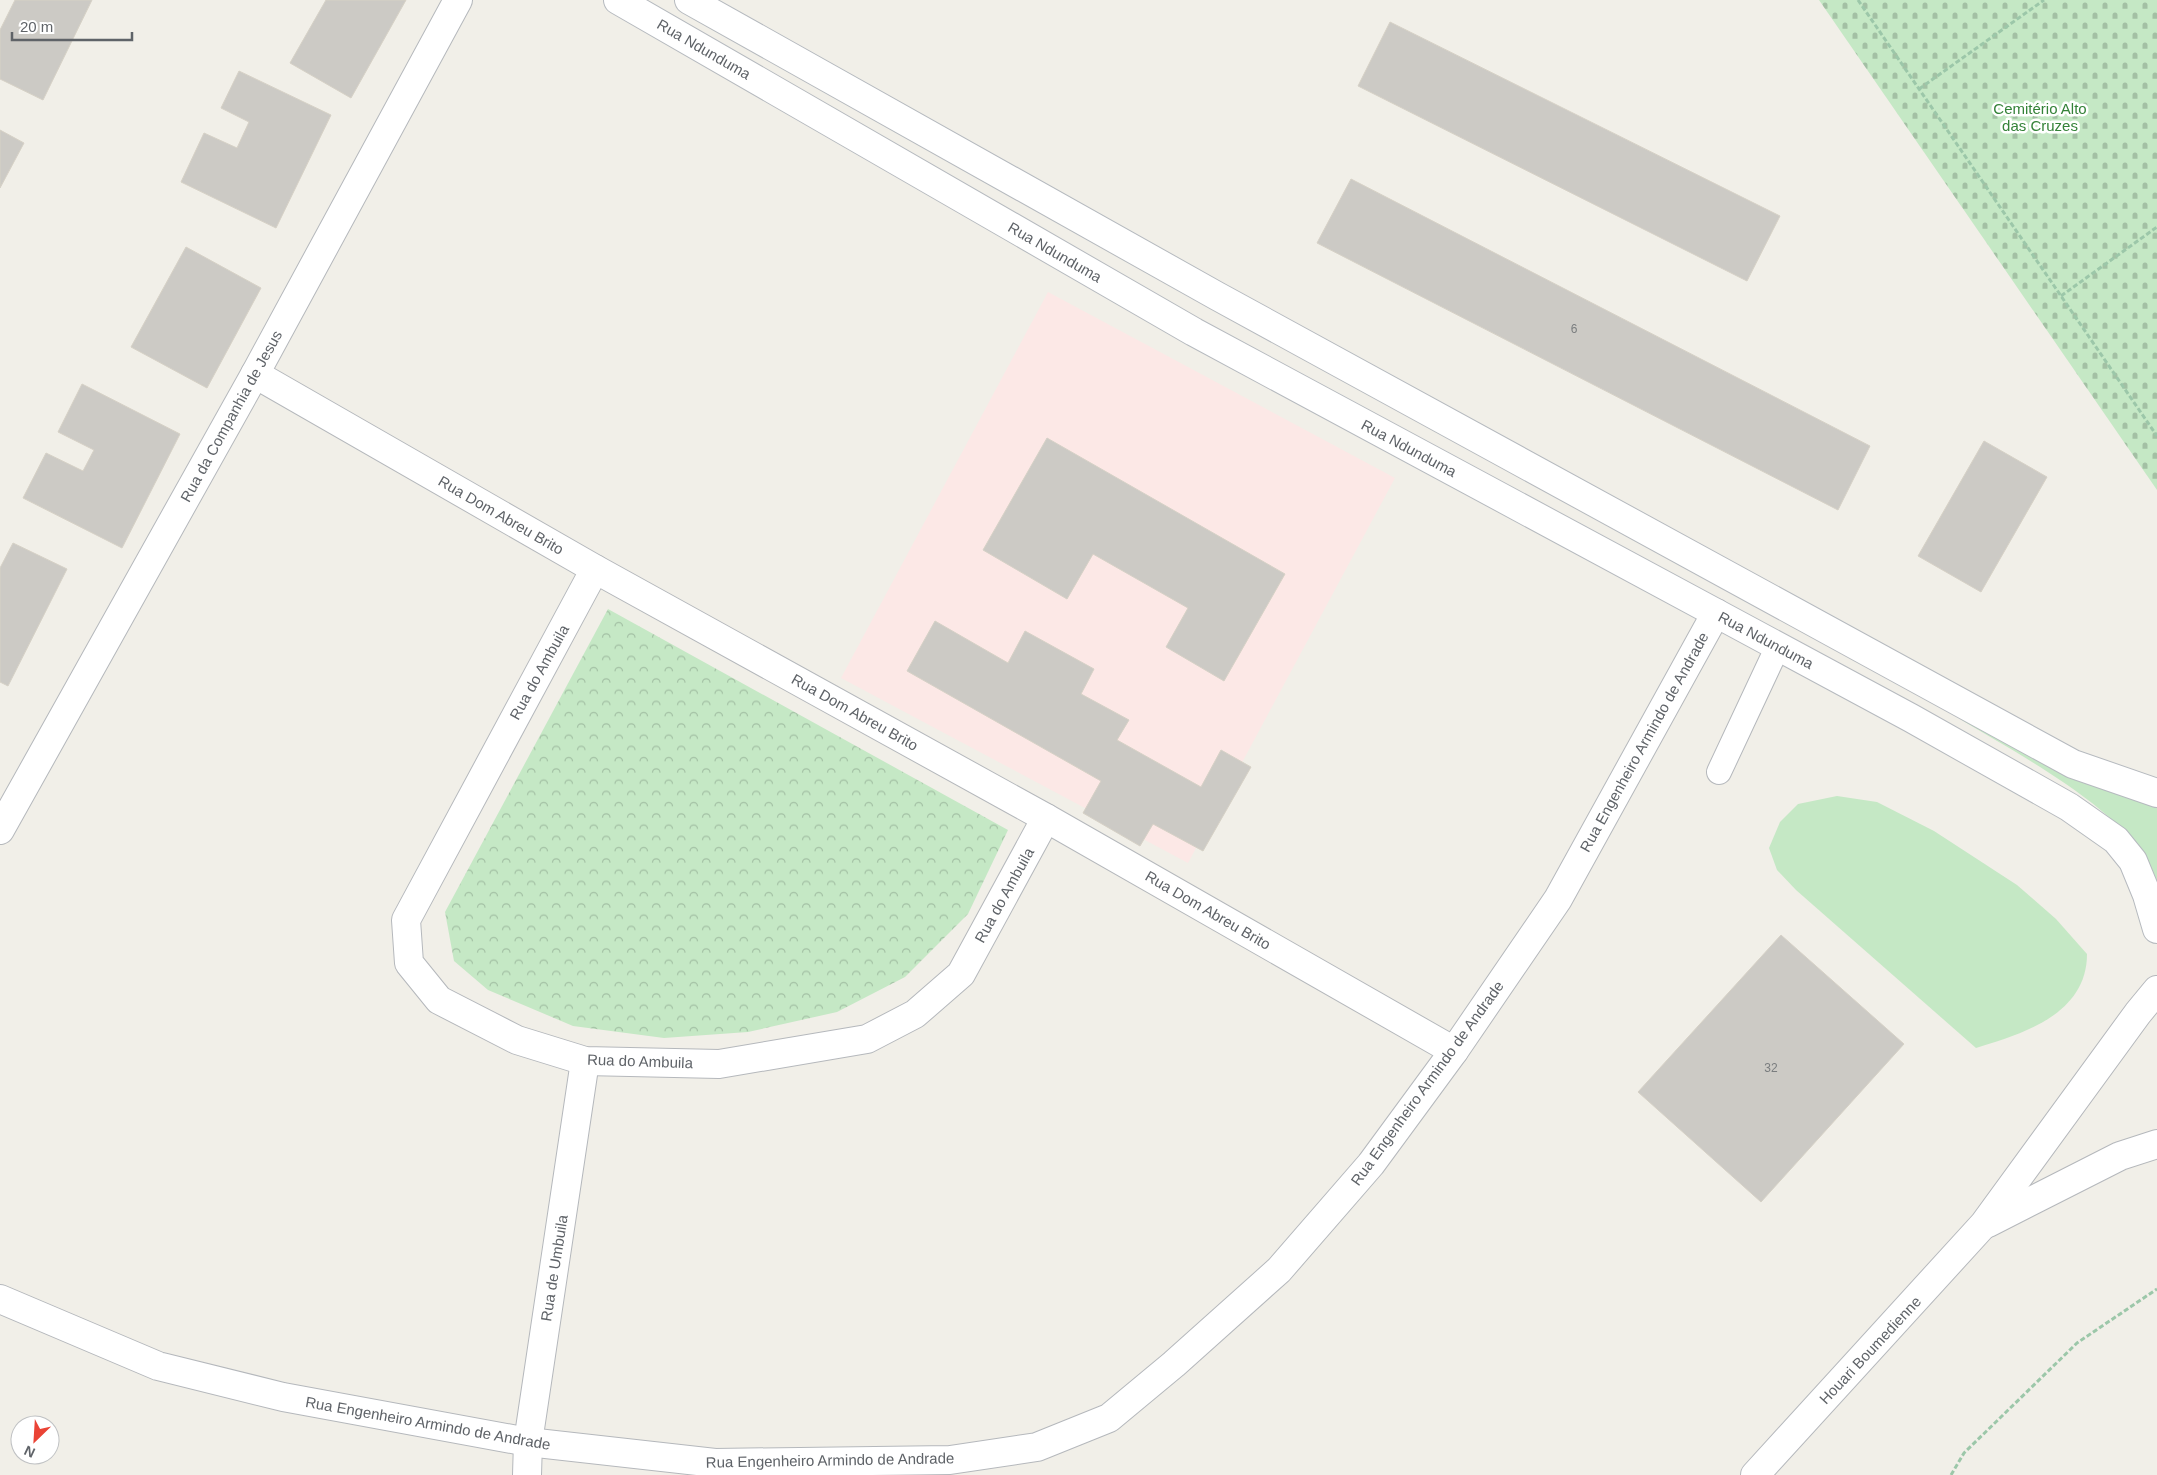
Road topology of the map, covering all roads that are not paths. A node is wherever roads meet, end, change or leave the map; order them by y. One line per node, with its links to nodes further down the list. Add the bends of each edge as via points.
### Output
1 (458, 0): 4 (street, Rua da Companhia de Jesus)
2 (618, 0): 6 (street, Rua Ndunduma, via 1194,332)
3 (689, 0): 9 (street, via 1217,296 2073,764)
4 (254, 374): 5 (street, Rua Dom Abreu Brito); 11 (street, Rua da Companhia de Jesus)
5 (595, 569): 10 (street, Rua Dom Abreu Brito); 15 (street, Rua do Ambuila, via 406,920 409,963 439,1000 517,1040)
6 (1716, 613): 7 (street, Rua Ndunduma); 14 (street, Rua Engenheiro Armindo de Andrade, via 1558,899)
7 (1778, 646): 8 (lane); 12 (street, Rua Ndunduma, via 2069,807 2116,840 2133,861)
8 (1719, 772)
9 (2157, 793)
10 (1046, 818): 14 (street, Rua Dom Abreu Brito); 15 (street, Rua do Ambuila, via 961,974 916,1014 867,1039 719,1064)
11 (0, 830)
12 (2157, 929)
13 (2157, 990): 17 (street)
14 (1454, 1051): 19 (street, Rua Engenheiro Armindo de Andrade, via 1371,1164 1279,1270 1109,1418 1037,1448 950,1460 715,1463)
15 (586, 1061): 19 (street, Rua de Umbuila)
16 (2157, 1144): 17 (street, via 2120,1156)
17 (1984, 1224): 21 (street, Houari Boumedienne)
18 (0, 1299): 19 (street, Rua Engenheiro Armindo de Andrade, via 158,1366 283,1397)
19 (528, 1442): 20 (street, Rua de Umbuila)
20 (527, 1475)
21 (1755, 1475)

